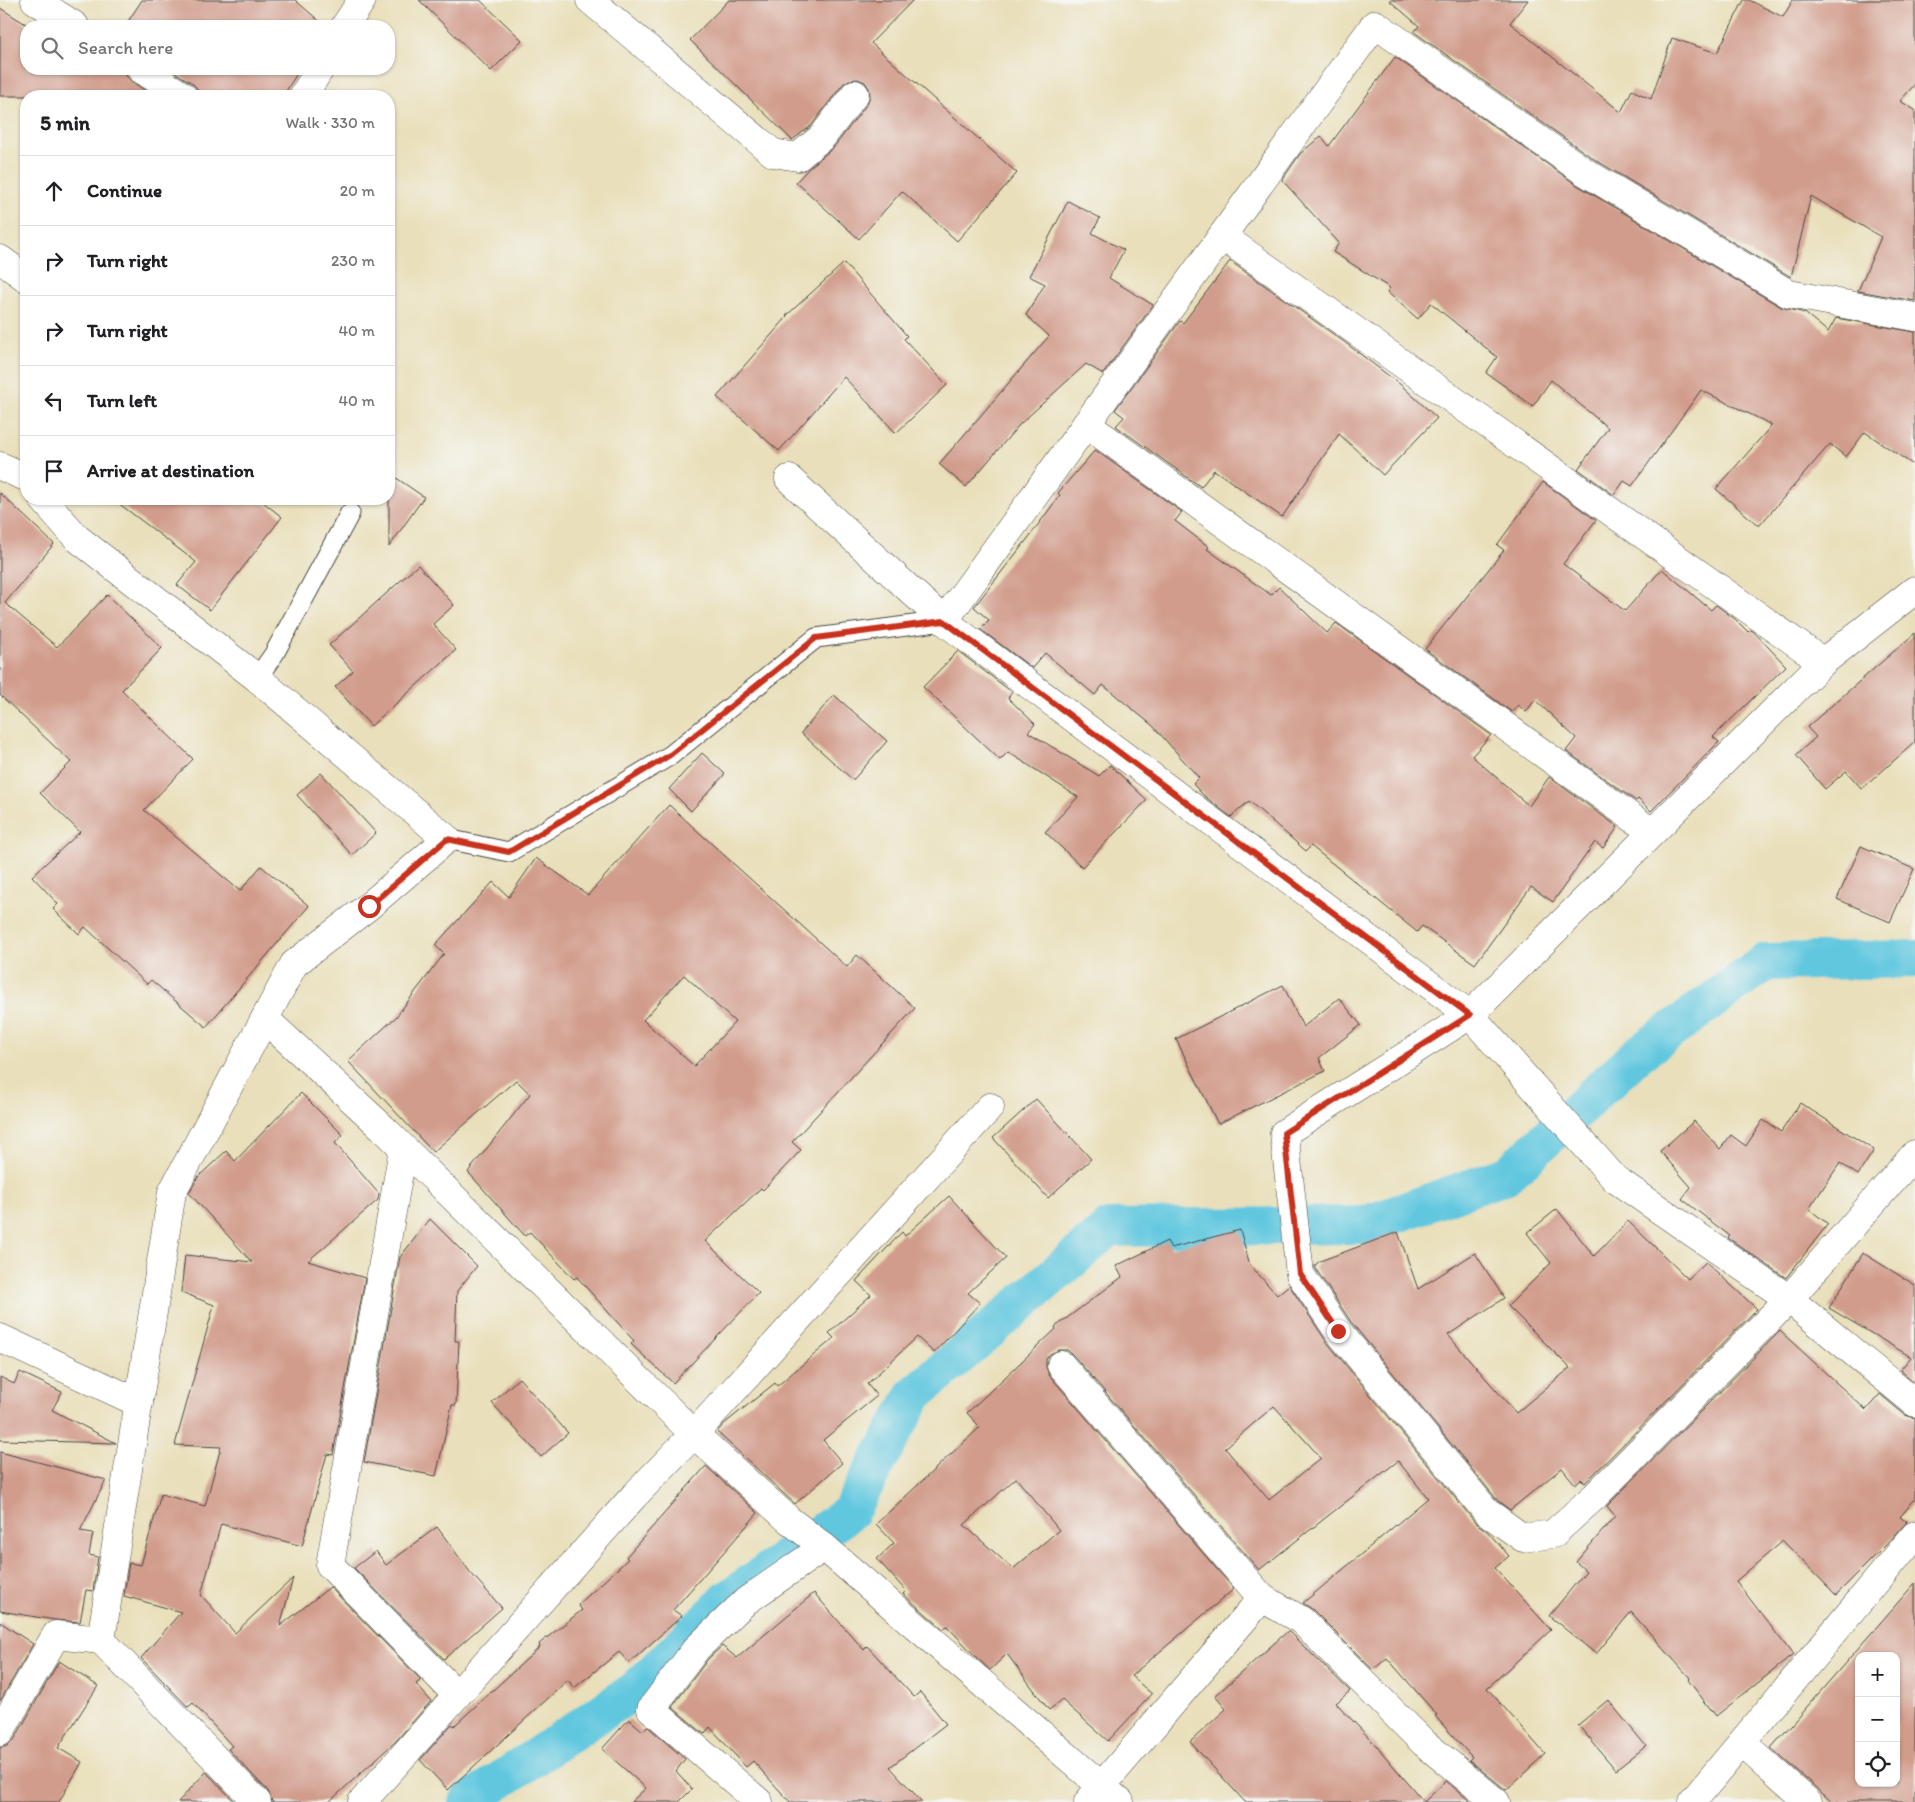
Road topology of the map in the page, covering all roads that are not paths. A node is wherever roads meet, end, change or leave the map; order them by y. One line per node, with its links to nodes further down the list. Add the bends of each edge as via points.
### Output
1 (35, 0): 4 (street)
2 (362, 0): 5 (street)
3 (590, 0): 10 (street, via 774,154 798,158 822,138)
4 (66, 20)
5 (350, 20)
6 (150, 75): 8 (street)
7 (316, 75): 9 (street)
8 (174, 90)
9 (307, 90)
10 (855, 94)
11 (1222, 236): 14 (street, via 1375,24 1585,172 1789,294); 15 (street); 21 (street)
12 (0, 259): 13 (street)
13 (20, 274)
14 (1915, 317)
15 (1086, 424): 20 (street); 23 (street)
16 (789, 479): 20 (street)
17 (48, 505): 22 (street, via 77,538)
18 (350, 513): 22 (lane, via 274,654)
19 (1915, 590): 21 (street)
20 (944, 621): 24 (lane, via 816,638 670,755 509,852); 25 (street)
21 (1823, 662): 23 (street)
22 (257, 678): 24 (street)
23 (1652, 832): 25 (street)
24 (447, 839): 26 (street, via 369,906 294,964)
25 (1470, 1015): 30 (street, via 1616,1179); 30 (street, via 1284,1133 1300,1274 1338,1331 1487,1512 1524,1538 1553,1534)
26 (265, 1019): 28 (street); 33 (street, via 172,1192)
27 (990, 1107): 35 (street)
28 (403, 1149): 35 (street); 40 (street, via 330,1565)
29 (1915, 1154): 30 (street)
30 (1789, 1299): 34 (street)
31 (0, 1338): 33 (street)
32 (1061, 1365): 38 (street)
33 (139, 1403): 39 (street)
34 (1915, 1403)
35 (694, 1434): 37 (street, via 789,1520); 40 (street, via 634,1496)
36 (1915, 1535): 42 (street)
37 (823, 1546): 43 (street); 46 (street, via 746,1601 696,1649 651,1709)
38 (1262, 1598): 43 (street); 47 (street, via 1301,1620 1424,1743)
39 (101, 1640): 41 (street, via 56,1635); 44 (street)
40 (457, 1696): 45 (street)
41 (0, 1732)
42 (1742, 1743): 48 (street); 49 (street)
43 (1103, 1797)
44 (257, 1802)
45 (362, 1802)
46 (759, 1802)
47 (1496, 1802)
48 (1692, 1802)
49 (1808, 1802)

